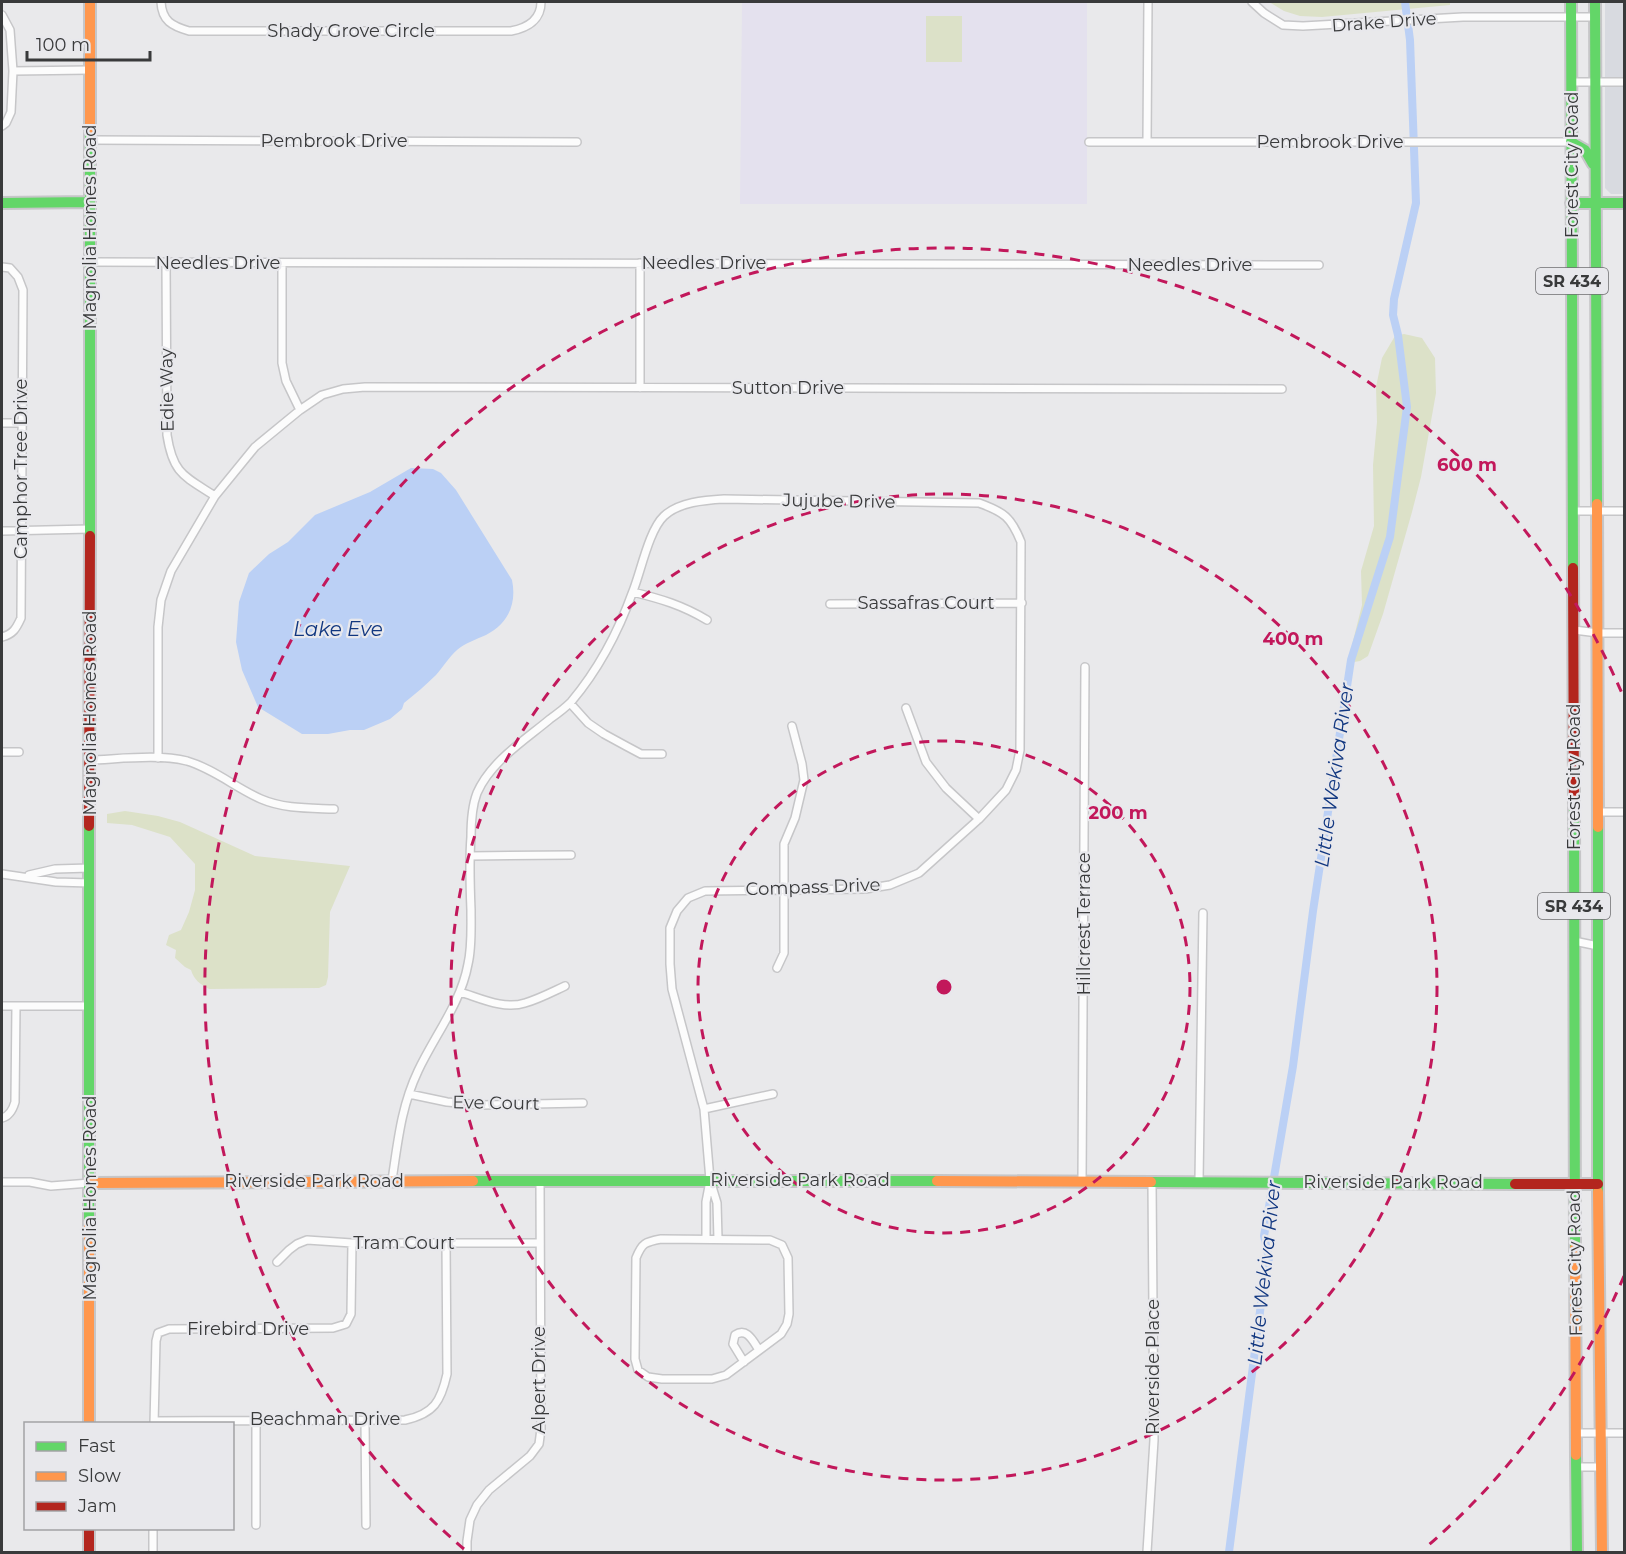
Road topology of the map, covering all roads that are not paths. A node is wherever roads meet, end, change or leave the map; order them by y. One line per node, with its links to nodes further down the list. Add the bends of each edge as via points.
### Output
1 (90, 2): 11 (main road, Magnolia Homes Road)
2 (161, 2): 3 (street, Shady Grove Circle, via 165,18 174,27 189,31 511,31 524,29 535,21)
3 (541, 2)
4 (1148, 2): 20 (street)
5 (1252, 2): 9 (street, Drake Drive, via 1283,25)
6 (1571, 2): 9 (main road, Forest City Road / SR 434)
7 (1595, 2): 10 (main road, Forest City Road / SR 434)
8 (2, 15): 12 (street, via 10,30)
9 (1571, 17): 10 (street, Drake Drive); 13 (main road, Forest City Road / SR 434)
10 (1595, 17): 14 (main road, Forest City Road / SR 434)
11 (90, 70): 12 (street); 17 (main road, Magnolia Homes Road)
12 (13, 71): 16 (street, via 11,112)
13 (1572, 82): 14 (street); 21 (main road, Forest City Road / SR 434)
14 (1595, 82): 15 (street); 22 (main road, Forest City Road / SR 434)
15 (1624, 82)
16 (2, 126)
17 (90, 140): 18 (street, Pembrook Drive); 24 (main road, Magnolia Homes Road)
18 (578, 142)
19 (1089, 142): 20 (street, Pembrook Drive)
20 (1147, 142): 21 (street, Pembrook Drive)
21 (1571, 142): 22 (main road, via 1581,145); 25 (main road, Forest City Road / SR 434)
22 (1596, 170): 26 (main road, Forest City Road / SR 434)
23 (2, 202): 24 (main road)
24 (90, 202): 28 (main road, Magnolia Homes Road)
25 (1571, 203): 26 (main road); 40 (main road, Forest City Road / SR 434)
26 (1596, 203): 27 (main road); 41 (main road, Forest City Road / SR 434)
27 (1624, 203)
28 (90, 262): 29 (street, Needles Drive); 43 (main road, Magnolia Homes Road)
29 (166, 262): 30 (street, Needles Drive); 39 (street, Edie Way, via 170,452 185,476)
30 (282, 263): 31 (street, Needles Drive); 36 (street, via 282,363)
31 (640, 263): 32 (street, Needles Drive); 34 (street)
32 (1319, 265)
33 (2, 267): 38 (street, Camphor Tree Drive, via 10,268 23,290)
34 (640, 388): 35 (street, Sutton Drive); 36 (street, Sutton Drive, via 365,387 322,395)
35 (1282, 389)
36 (300, 410): 39 (street, Sutton Drive, via 255,447)
37 (2, 423): 38 (street)
38 (21, 423): 45 (street, Camphor Tree Drive)
39 (214, 496): 61 (street, Sutton Drive, via 171,571 161,600)
40 (1573, 511): 41 (street); 50 (main road, Forest City Road / SR 434)
41 (1597, 511): 42 (street); 51 (main road, Forest City Road / SR 434)
42 (1624, 511)
43 (90, 529): 45 (street); 62 (main road, Magnolia Homes Road)
44 (2, 531): 45 (street)
45 (21, 531): 53 (street, Camphor Tree Drive, via 21,618 16,630)
46 (633, 592): 47 (street, Jujube Drive, via 653,535 664,516 699,501 979,503 995,509 1014,525 1021,542); 49 (street, via 667,601); 55 (street, Jujube Drive, via 596,667)
47 (1022, 603): 48 (street, Sassafras Court); 66 (street, Compass Drive, via 1020,750 1006,790)
48 (830, 604)
49 (707, 620)
50 (1574, 630): 51 (street); 77 (main road, Forest City Road / SR 434)
51 (1598, 633): 52 (street); 64 (main road, Forest City Road / SR 434)
52 (1624, 633)
53 (2, 637)
54 (1085, 667): 95 (street, Hillcrest Terrace)
55 (570, 703): 60 (street, via 588,723 611,738 641,754); 68 (street, Jujube Drive, via 488,775 477,793)
56 (906, 708): 66 (street, via 926,762 946,789)
57 (792, 726): 75 (street, via 804,780 784,844)
58 (2, 752): 59 (street)
59 (19, 752)
60 (662, 754)
61 (158, 758): 62 (street); 63 (street, via 195,764 271,802)
62 (90, 760): 70 (main road, Magnolia Homes Road)
63 (334, 809)
64 (1598, 812): 65 (street); 78 (main road, Forest City Road / SR 434)
65 (1624, 813)
66 (979, 819): 75 (street, Compass Drive, via 919,873 890,885 865,889)
67 (571, 855): 68 (street)
68 (470, 856): 81 (street, Jujube Drive, via 471,931)
69 (63, 868): 70 (street); 72 (street); 73 (street)
70 (90, 868): 74 (main road, Magnolia Homes Road)
71 (2, 874): 72 (street)
72 (23, 877): 73 (street)
73 (63, 882): 74 (street)
74 (90, 883): 84 (main road, Magnolia Homes Road)
75 (784, 889): 79 (street, via 784,953); 88 (street, Compass Drive, via 705,891 688,898 670,928 672,989)
76 (1203, 913): 93 (street)
77 (1574, 941): 78 (street); 98 (main road, Forest City Road / SR 434)
78 (1598, 946): 99 (main road, Forest City Road / SR 434)
79 (777, 968)
80 (565, 986): 81 (street, via 523,1004 504,1005)
81 (460, 992): 85 (street, Jujube Drive)
82 (2, 1006): 83 (street)
83 (16, 1006): 84 (street); 89 (street, via 15,1102 13,1110)
84 (89, 1006): 97 (main road, Magnolia Homes Road)
85 (409, 1094): 87 (street, Eve Court, via 481,1105); 91 (street, Jujube Drive, via 400,1123)
86 (773, 1094): 88 (street)
87 (584, 1103)
88 (704, 1108): 90 (street, Compass Drive)
89 (2, 1118)
90 (710, 1179): 92 (main road, Riverside Park Road); 95 (main road, Riverside Park Road); 100 (street); 101 (street, via 717,1203)
91 (392, 1180): 92 (main road, Riverside Park Road); 97 (main road, Riverside Park Road)
92 (540, 1181): 104 (street, Alpert Drive)
93 (1199, 1181): 96 (main road, Riverside Park Road); 98 (main road, Riverside Park Road)
94 (2, 1182): 97 (street, Riverside Park Road, via 51,1186)
95 (1082, 1182): 96 (main road, Riverside Park Road)
96 (1152, 1182): 124 (street, Riverside Place, via 1154,1440)
97 (90, 1183): 110 (main road, Magnolia Homes Road)
98 (1574, 1183): 99 (main road, Riverside Park Road); 112 (main road, Forest City Road / SR 434)
99 (1598, 1184): 113 (main road, Forest City Road / SR 434)
100 (706, 1239): 101 (street); 107 (street, via 661,1239 640,1247 636,1258 638,1370 648,1377 662,1379 712,1379 726,1376)
101 (718, 1239): 106 (street, via 770,1240 782,1245 788,1258 787,1324 781,1334)
102 (352, 1243): 103 (street, Tram Court); 105 (street, Tram Court, via 307,1240); 111 (street, Firebird Drive, via 351,1314 346,1324 333,1329 169,1329 158,1333)
103 (446, 1243): 104 (street, Tram Court); 109 (street, Beachman Drive, via 447,1374 442,1392 421,1417)
104 (539, 1243): 123 (street, Alpert Drive, via 539,1444 477,1505 470,1520)
105 (277, 1262)
106 (759, 1350): 107 (street); 107 (street, via 749,1335 735,1335 734,1344)
107 (744, 1362)
108 (256, 1420): 109 (street, Beachman Drive); 111 (street, Beachman Drive); 117 (street)
109 (365, 1420): 118 (street)
110 (89, 1422)
111 (154, 1422)
112 (1576, 1433): 113 (street); 115 (main road, Forest City Road / SR 434)
113 (1600, 1433): 114 (street); 116 (main road, Forest City Road / SR 434)
114 (1624, 1433)
115 (1577, 1467): 116 (street); 125 (main road, Forest City Road / SR 434)
116 (1601, 1467): 126 (main road, Forest City Road / SR 434)
117 (256, 1525)
118 (366, 1525)
119 (89, 1530): 121 (main road)
120 (153, 1530): 122 (street)
121 (89, 1552)
122 (153, 1552)
123 (467, 1552)
124 (1147, 1552)
125 (1577, 1552)
126 (1602, 1552)

